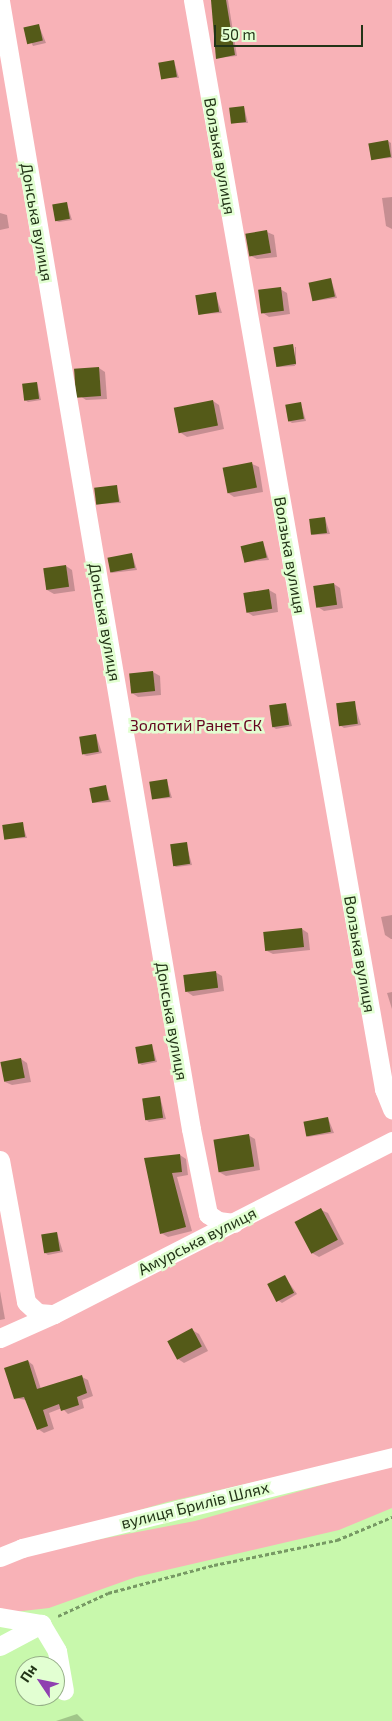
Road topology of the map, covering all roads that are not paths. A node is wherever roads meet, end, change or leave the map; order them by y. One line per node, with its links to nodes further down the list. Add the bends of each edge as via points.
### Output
1 (193, 0): 3 (street, Волзька вулиця, via 384,1089)
2 (0, 1): 6 (street, Донська вулиця, via 191,1129 208,1214 218,1221)
3 (392, 1109)
4 (392, 1141): 6 (street, Амурська вулиця)
5 (0, 1160): 7 (street, via 26,1302 38,1313)
6 (234, 1222): 7 (street, Амурська вулиця)
7 (54, 1314): 8 (street, Амурська вулиця)
8 (0, 1338)
9 (392, 1457): 10 (street, вулиця Брилів Шлях, via 22,1548)
10 (0, 1558)
11 (0, 1617): 12 (street)
12 (41, 1624): 13 (street); 14 (street)
13 (0, 1646)
14 (58, 1656)

